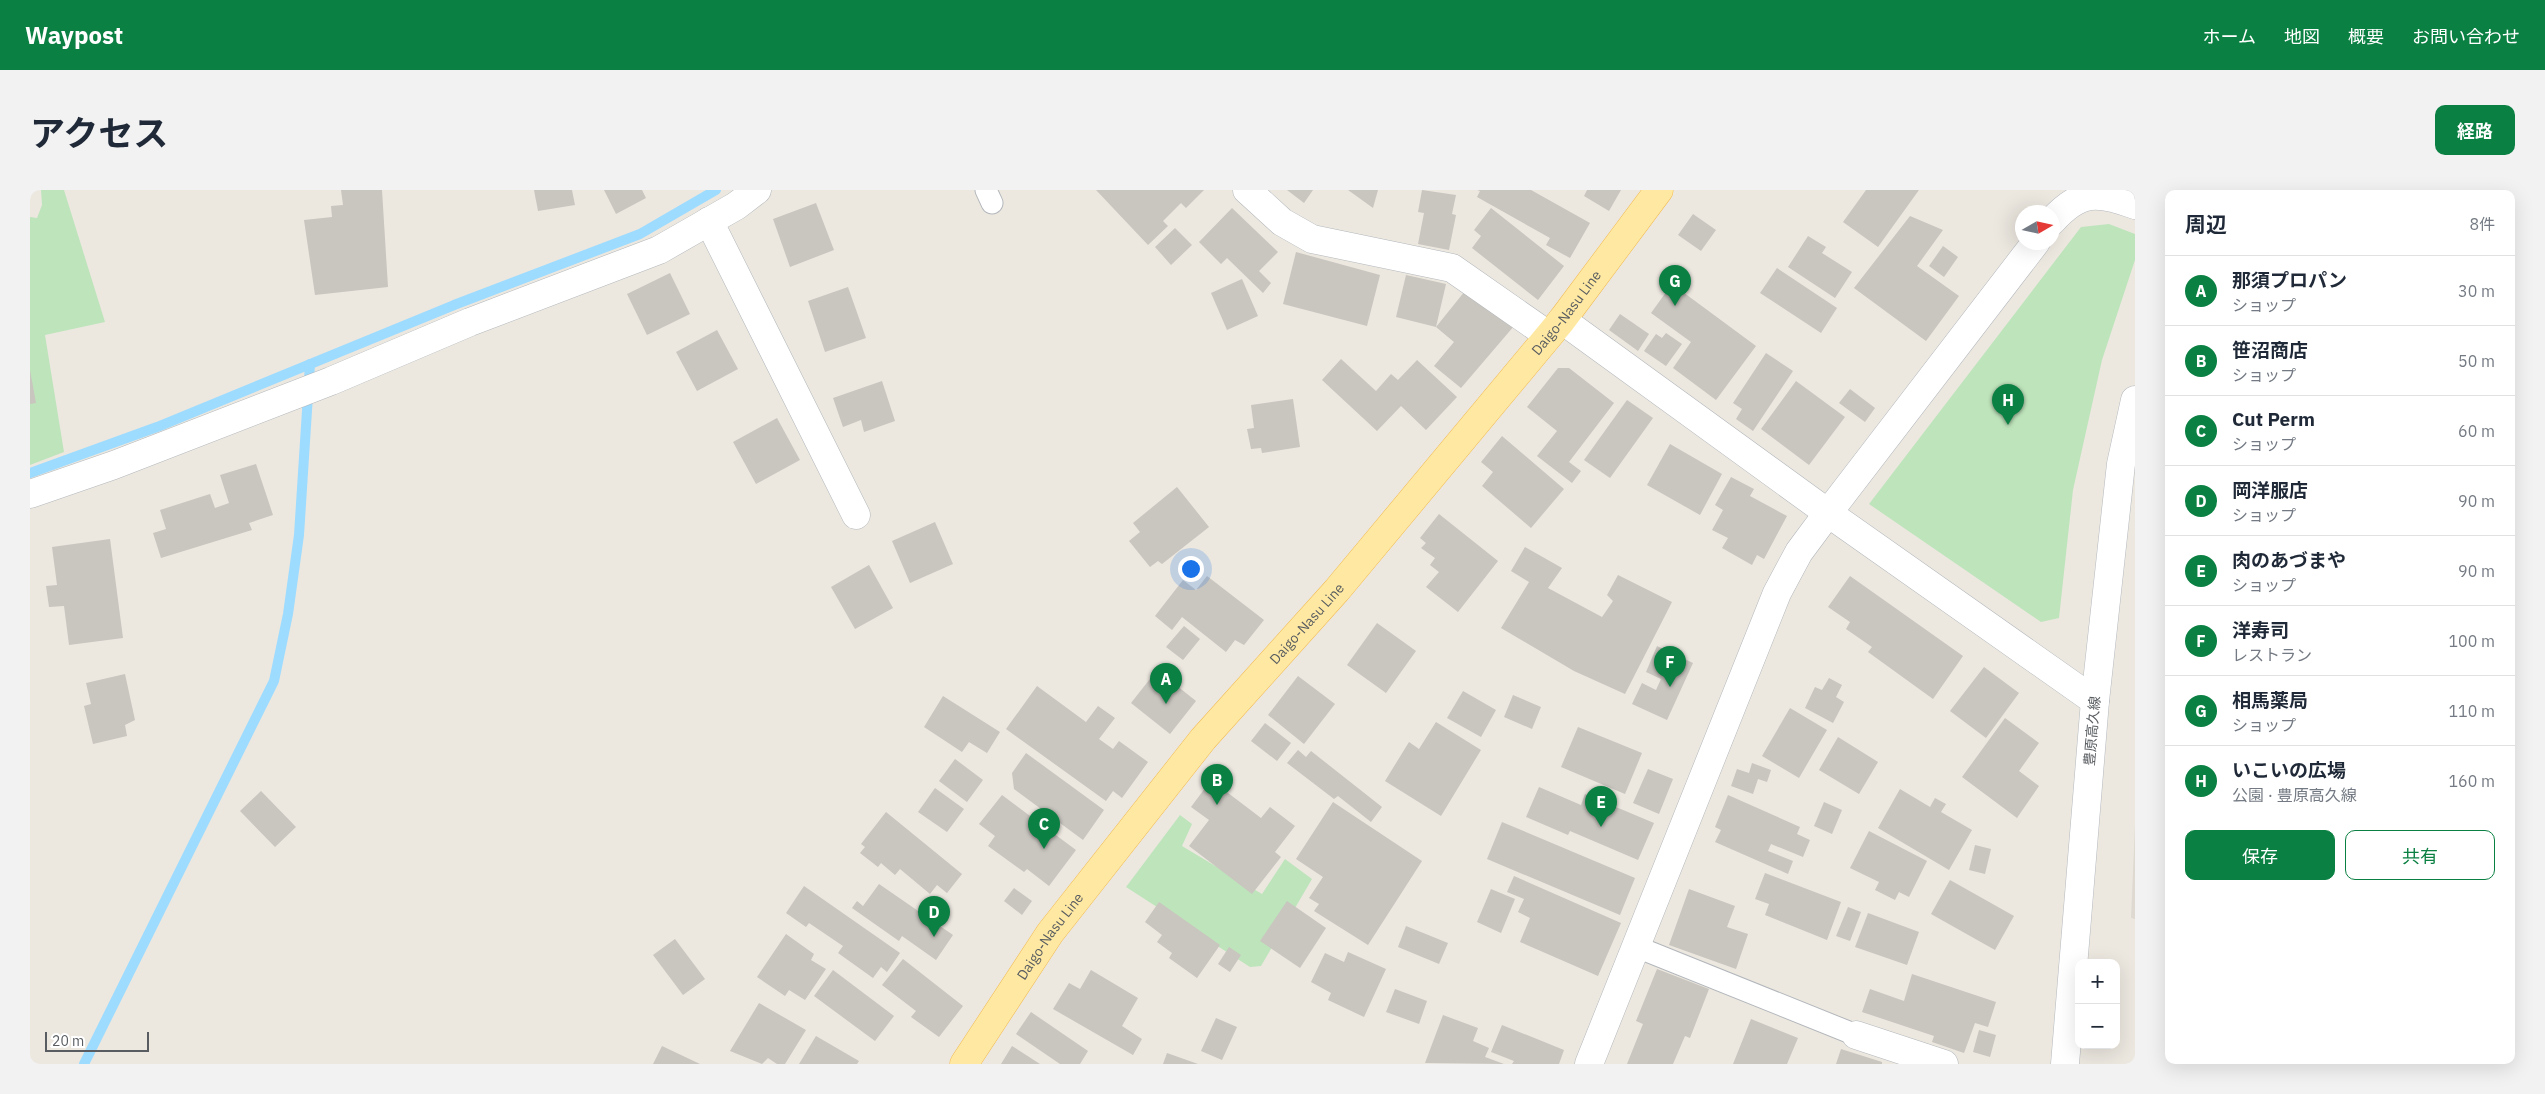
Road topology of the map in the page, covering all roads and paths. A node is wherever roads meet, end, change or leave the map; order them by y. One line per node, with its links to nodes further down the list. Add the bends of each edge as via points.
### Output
1 (757, 190): 7 (street)
2 (1247, 190): 9 (street, via 1282,222 1312,238 1452,268)
3 (1659, 190): 9 (main road, Daigo-Nasu Line)
4 (2109, 193): 5 (street); 6 (street, via 2080,196)
5 (2135, 205)
6 (2060, 211)
7 (709, 221): 11 (street, via 659,250 470,322 322,385); 13 (street)
8 (2030, 250): 12 (street)
9 (1555, 327): 12 (street); 17 (main road, Daigo-Nasu Line, via 1337,590 1203,739 1050,933)
10 (2135, 400): 14 (street, 豊原高久線, via 2121,464)
11 (30, 494)
12 (1828, 513): 14 (street); 15 (street, via 1799,552 1777,593)
13 (856, 515)
14 (2094, 700): 20 (street, 豊原高久線)
15 (1637, 947): 16 (lane); 18 (street)
16 (1856, 1035): 19 (street)
17 (964, 1064)
18 (1589, 1064)
19 (1944, 1064)
20 (2065, 1064)

